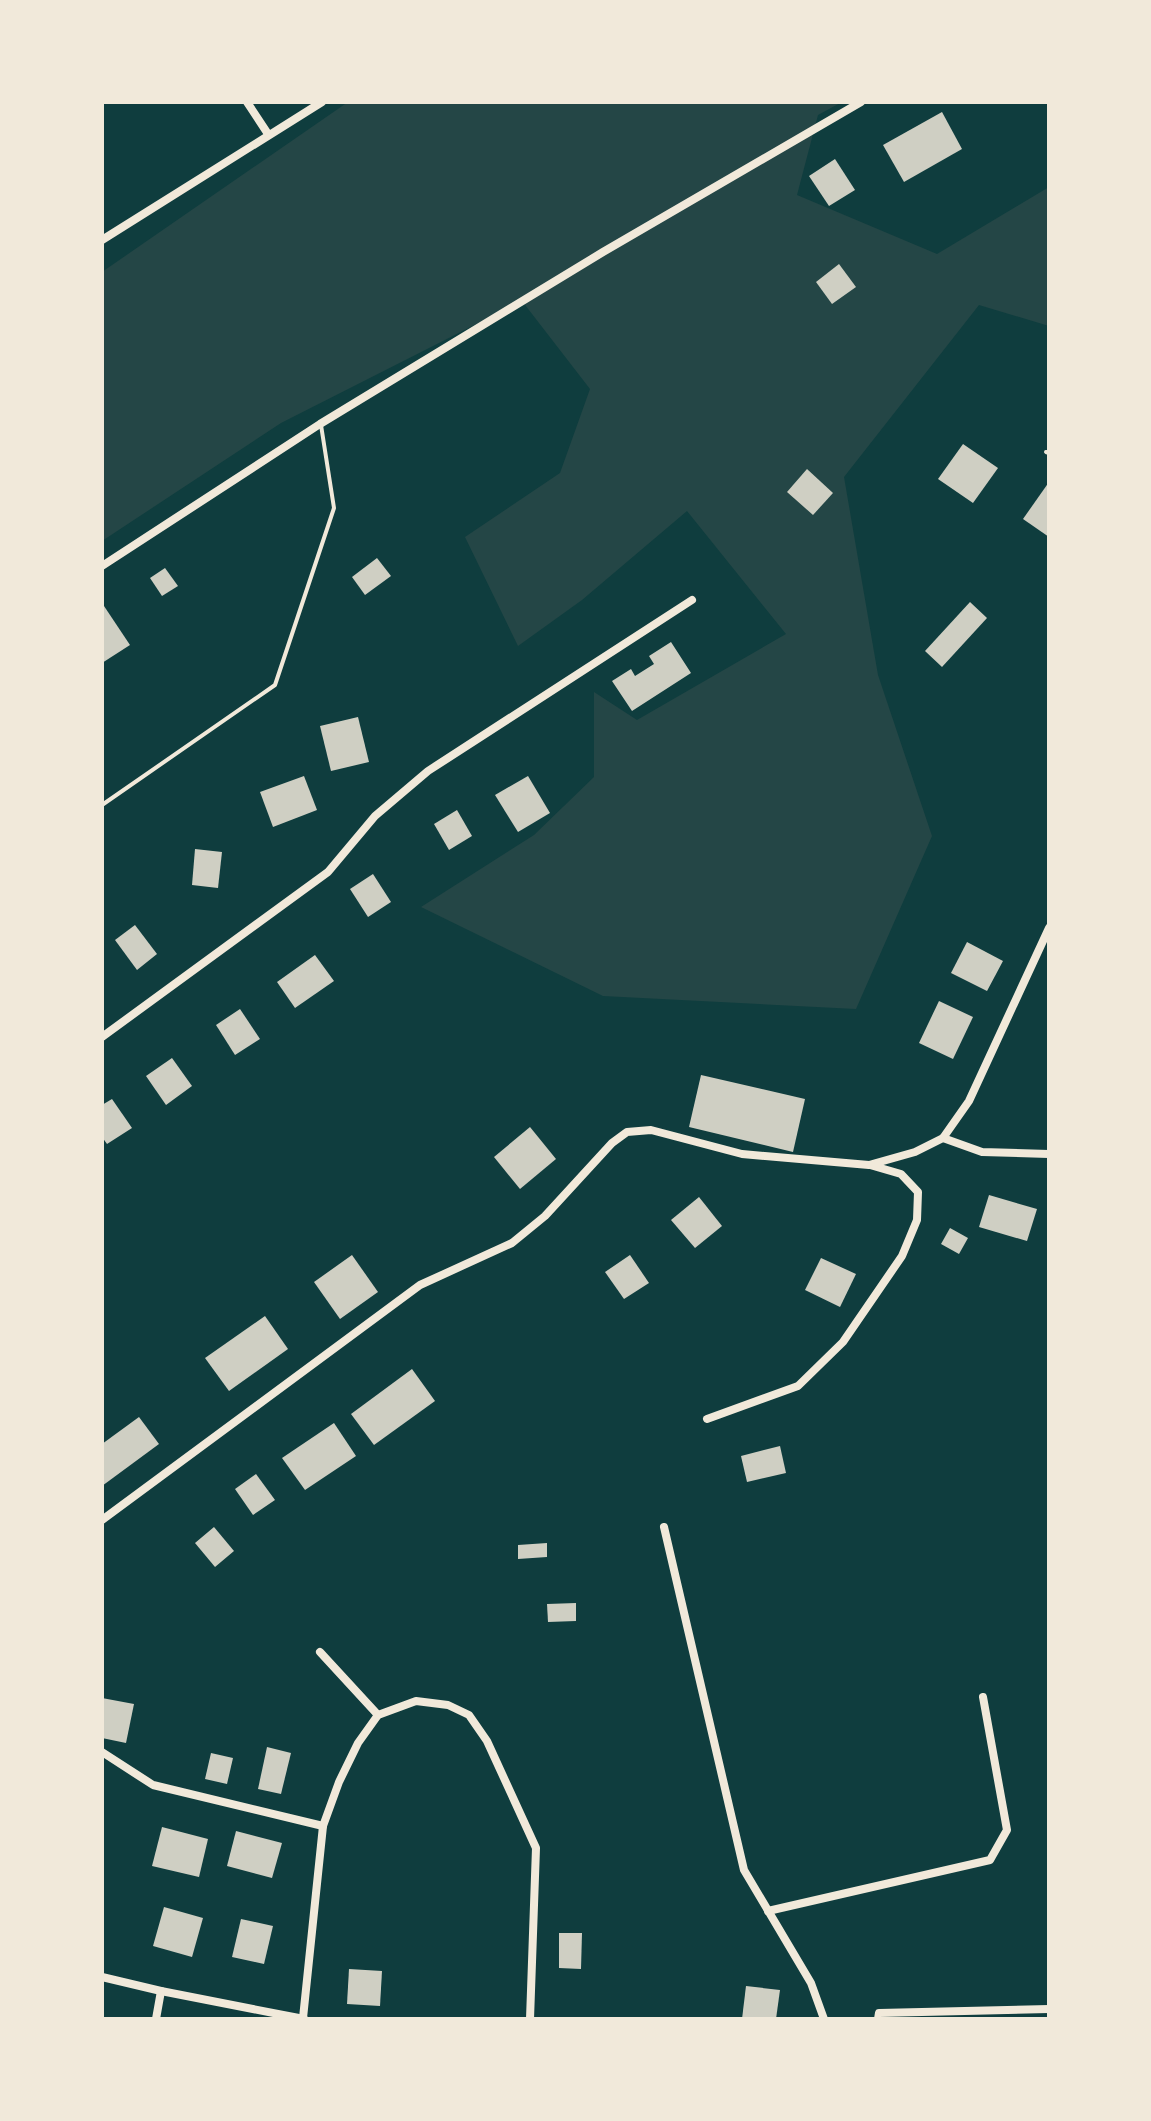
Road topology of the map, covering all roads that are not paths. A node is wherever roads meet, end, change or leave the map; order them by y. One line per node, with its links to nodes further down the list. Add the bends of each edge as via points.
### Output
1 (247, 102): 4 (street)
2 (322, 102): 4 (street)
3 (861, 102): 6 (street)
4 (268, 134): 5 (street)
5 (102, 240)
6 (320, 424): 7 (street); 9 (lane, via 334,508 275,685)
7 (102, 566)
8 (692, 600): 11 (street, via 428,771 375,816 328,872)
9 (102, 805)
10 (1049, 928): 12 (street, via 969,1101)
11 (102, 1037)
12 (943, 1138): 13 (street, via 982,1152); 14 (street)
13 (1049, 1154)
14 (869, 1165): 15 (street, via 901,1174 918,1192 917,1220 902,1256 843,1342 798,1386); 16 (street, via 742,1154 651,1130 627,1132 512,1243 420,1285)
15 (707, 1419)
16 (102, 1520)
17 (664, 1527): 23 (street, via 744,1870)
18 (320, 1652): 20 (street)
19 (983, 1697): 23 (street, via 1007,1830 990,1860)
20 (378, 1715): 22 (street, via 358,1743); 29 (street, via 416,1701 448,1705 469,1715 487,1741 536,1848)
21 (102, 1752): 22 (street, via 153,1785)
22 (323, 1826): 28 (street)
23 (768, 1911): 30 (street, via 811,1983)
24 (102, 1977): 25 (street)
25 (161, 1991): 27 (street); 28 (street)
26 (1049, 2009): 31 (street, via 879,2013)
27 (156, 2019)
28 (303, 2019)
29 (530, 2019)
30 (824, 2019)
31 (878, 2019)

